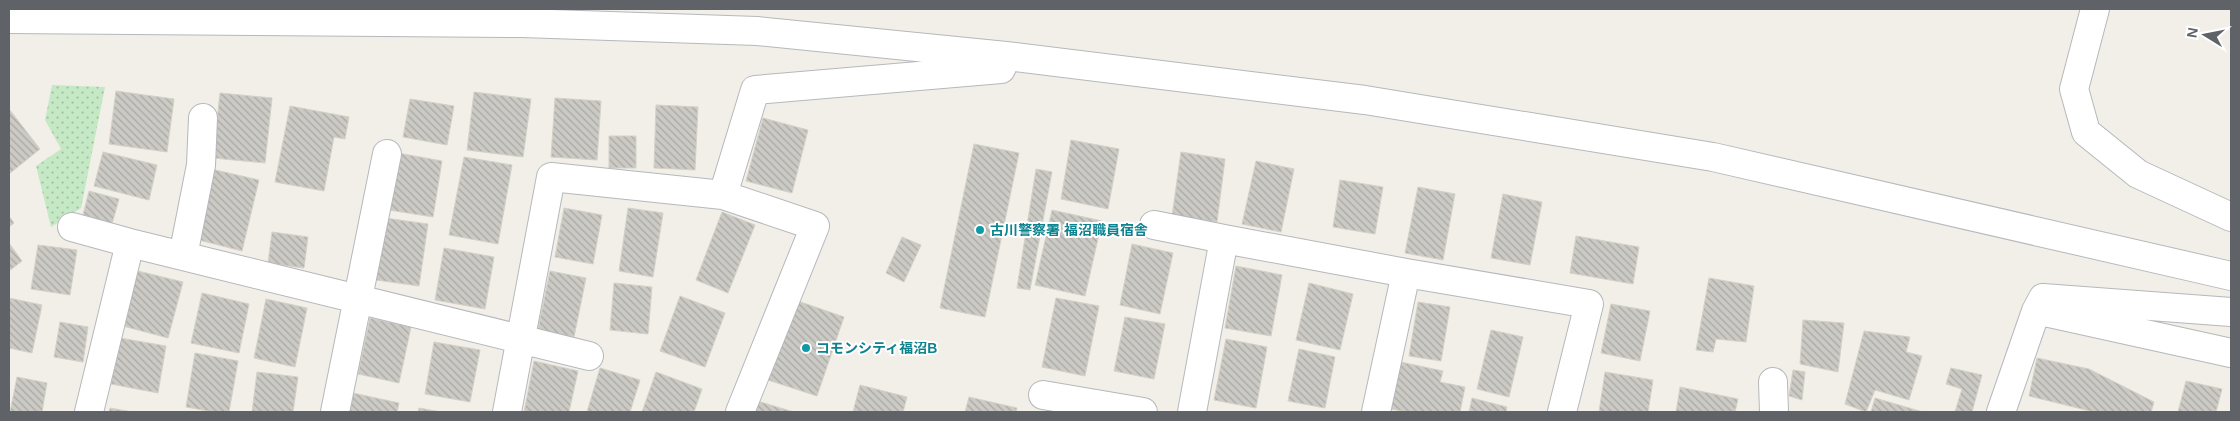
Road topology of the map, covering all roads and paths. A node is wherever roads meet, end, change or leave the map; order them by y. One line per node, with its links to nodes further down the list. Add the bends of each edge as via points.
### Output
1 (2095, 9): 7 (street, via 2074,89 2086,132 2138,174)
2 (9, 19): 3 (street, via 522,22 757,31)
3 (1006, 56): 6 (street, via 1001,69 755,90); 14 (street, via 1365,100 1713,156)
4 (204, 118): 12 (street, via 201,165)
5 (387, 154): 15 (street)
6 (722, 195): 18 (street, via 551,177); 26 (street, via 815,226)
7 (2231, 217)
8 (1154, 226): 10 (street)
9 (72, 227): 11 (street)
10 (1224, 239): 13 (street); 28 (street)
11 (130, 243): 12 (street); 23 (street)
12 (183, 256): 15 (street)
13 (1406, 273): 29 (street); 30 (street, via 1589,304)
14 (2231, 276)
15 (358, 299): 18 (street); 24 (street)
16 (2036, 311): 17 (street, via 2043,298); 19 (street); 32 (street)
17 (2231, 312)
18 (521, 339): 20 (street); 25 (street)
19 (2231, 353)
20 (589, 356)
21 (1772, 382): 31 (street)
22 (1043, 395): 27 (street)
23 (89, 412)
24 (335, 412)
25 (508, 412)
26 (740, 412)
27 (1143, 412)
28 (1192, 412)
29 (1376, 412)
30 (1562, 412)
31 (1774, 412)
32 (2001, 412)

